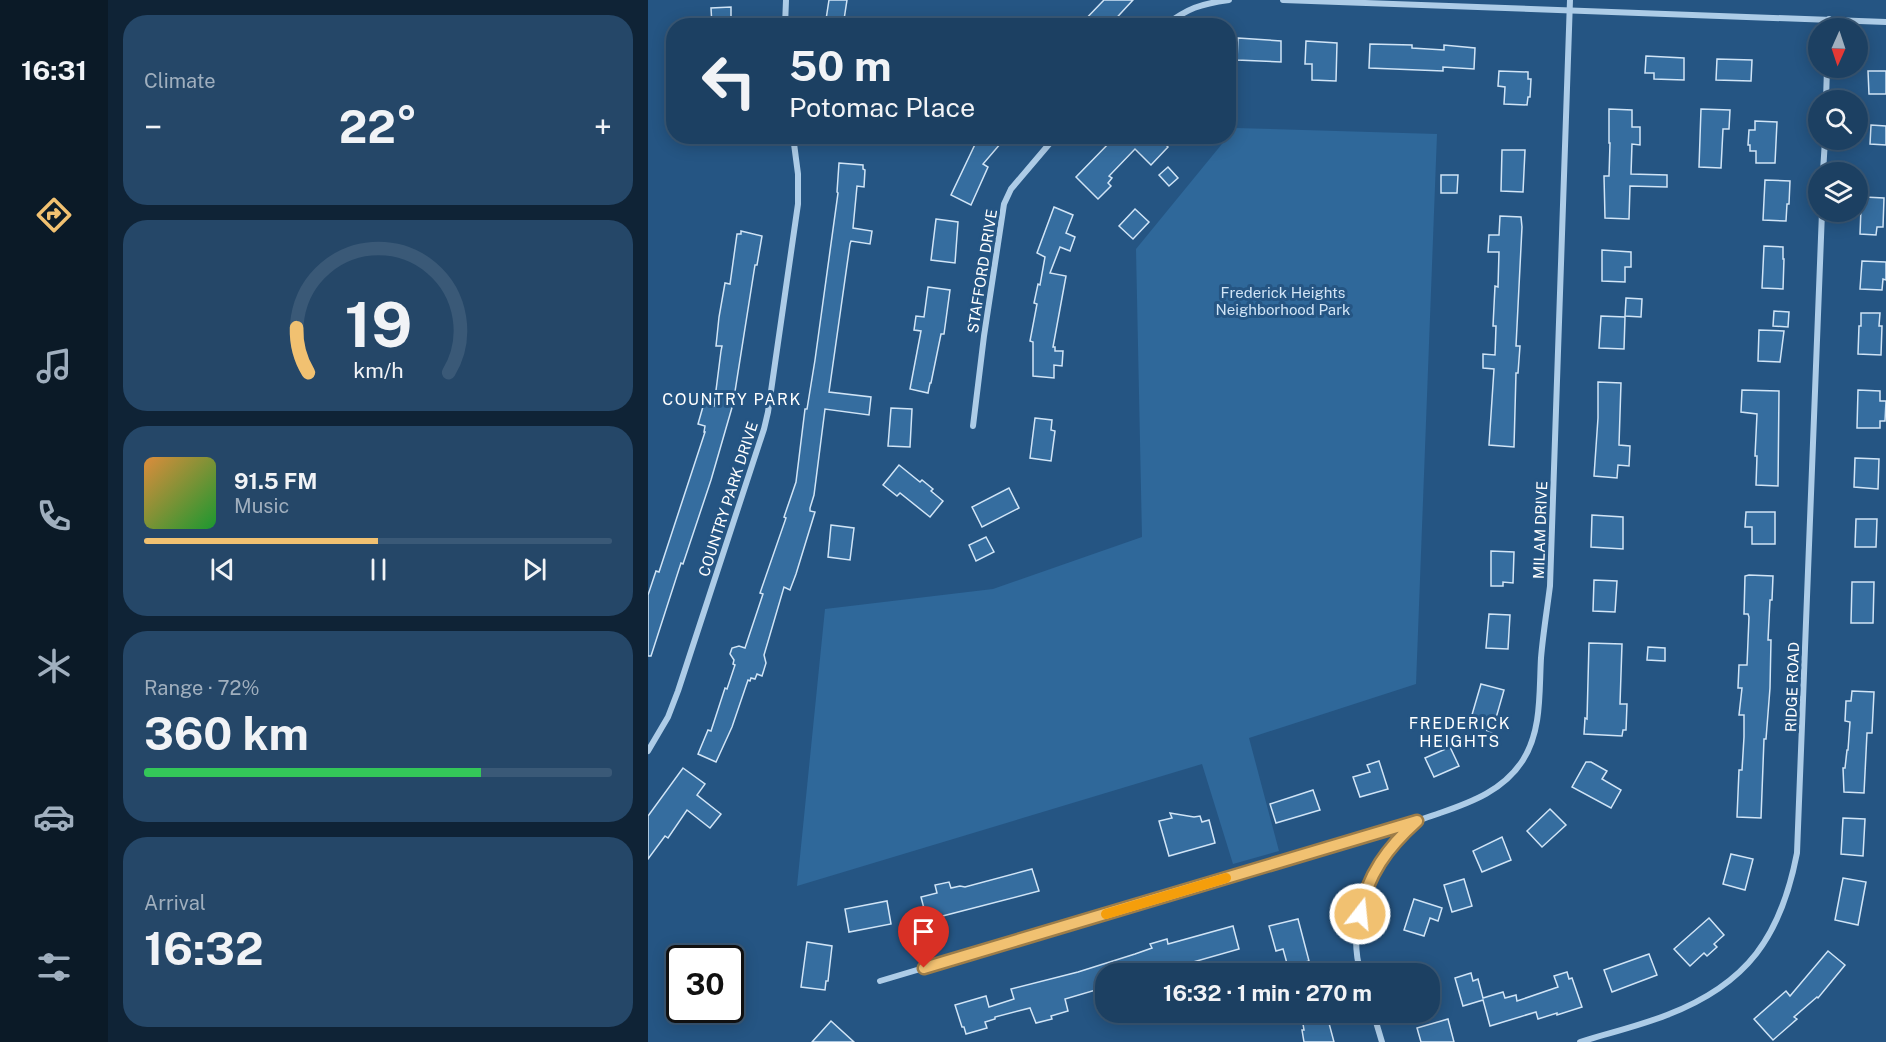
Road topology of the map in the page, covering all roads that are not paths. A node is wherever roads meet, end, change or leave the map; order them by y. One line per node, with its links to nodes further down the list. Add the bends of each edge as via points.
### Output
1 (786, 0): 6 (street)
2 (1229, 0): 7 (street, via 1183,11)
3 (1283, 0): 5 (street)
4 (1570, 0): 5 (street, MILAM DRIVE)
5 (1570, 12): 8 (street); 16 (street, MILAM DRIVE, via 1550,586 1537,724 1523,760 1499,786)
6 (785, 18)
7 (1174, 18)
8 (1808, 18)
9 (1868, 21): 10 (street)
10 (1886, 22)
11 (794, 144): 15 (street, COUNTRY PARK DRIVE, via 798,204 764,429 678,691)
12 (1049, 144): 14 (street, STAFFORD DRIVE, via 1011,189 1004,204)
13 (1822, 222): 21 (street, RIDGE ROAD, via 1797,853 1791,880 1771,933 1744,969 1720,988 1666,1016)
14 (973, 426)
15 (648, 751)
16 (1417, 821): 17 (street, MILAM DRIVE, via 1384,856 1370,878 1357,926); 18 (street)
17 (1359, 963)
18 (880, 981)
19 (1376, 1023): 20 (street)
20 (1382, 1042)
21 (1580, 1042)

